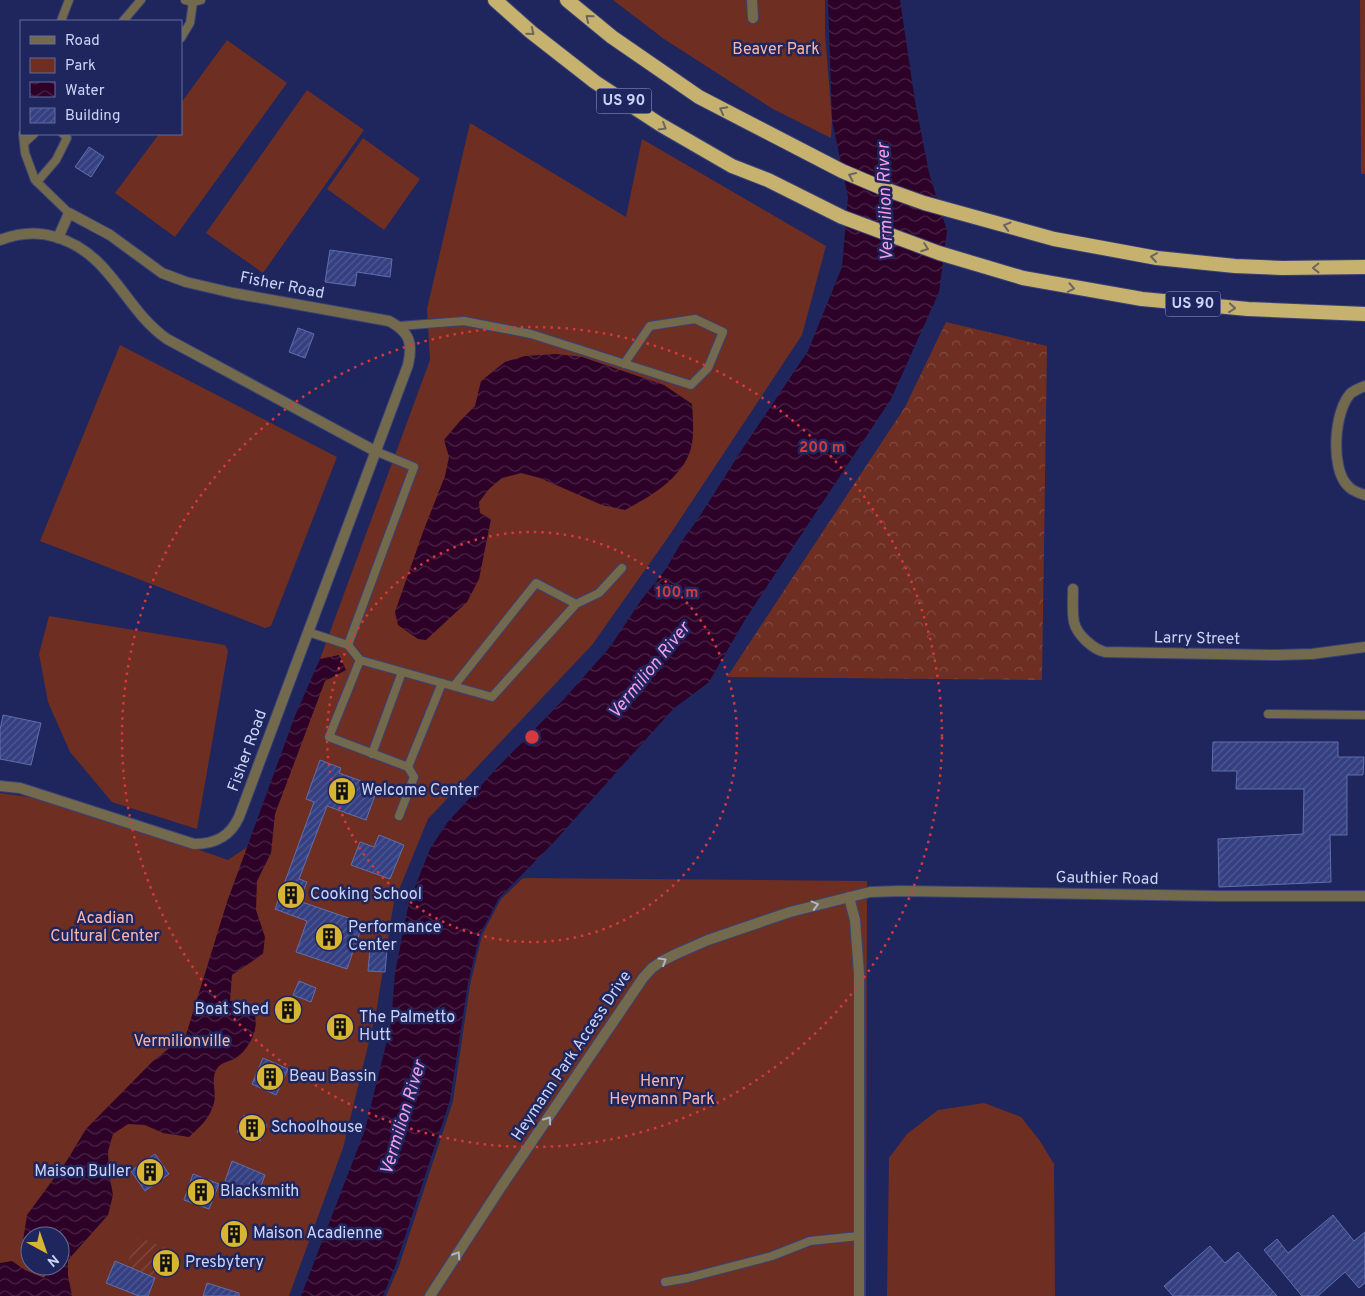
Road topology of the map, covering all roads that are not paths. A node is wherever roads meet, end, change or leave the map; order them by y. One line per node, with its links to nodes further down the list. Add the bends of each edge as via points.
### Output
1 (69, 0): 8 (lane)
2 (141, 0): 9 (lane)
3 (495, 0): 20 (highway, US 90, one-way to 20, via 595,82 660,125 732,166 842,217 939,253 1023,278 1079,289 1196,305)
4 (567, 0): 19 (highway, US 90, one-way to 4, via 1235,266 1157,258 1083,246 924,203 842,171 699,97 612,37)
5 (752, 0): 7 (street)
6 (193, 1): 10 (lane, via 190,23)
7 (753, 18)
8 (61, 20)
9 (124, 20)
10 (182, 36)
11 (23, 135): 14 (lane)
12 (33, 135): 14 (lane)
13 (64, 135): 15 (lane, via 67,138 56,160)
14 (24, 143): 15 (lane)
15 (37, 182): 16 (lane)
16 (69, 213): 17 (street); 21 (street, Fisher Road, via 110,235 162,273 186,282)
17 (58, 238): 18 (street, via 33,233); 24 (street, via 94,257 143,317 167,339)
18 (0, 240)
19 (1365, 267)
20 (1365, 314)
21 (399, 326): 22 (lane, via 464,321 531,334); 24 (street, Fisher Road, via 409,340 410,356)
22 (624, 364): 22 (lane, via 650,326 695,319 723,332 708,368 691,385)
23 (1365, 386): 25 (street, via 1351,394 1343,404 1336,439 1340,475 1347,486)
24 (375, 451): 29 (street, Fisher Road); 30 (lane, via 414,467)
25 (1365, 495)
26 (622, 568): 28 (lane, via 599,593)
27 (1073, 589): 31 (street, Larry Street, via 1075,625 1090,644 1105,652 1277,655)
28 (576, 604): 35 (lane, via 492,697); 35 (lane, via 536,583)
29 (308, 632): 30 (lane); 40 (street, Fisher Road, via 239,817 230,832 219,840 203,844 186,842 20,788)
30 (348, 644): 32 (lane)
31 (1365, 647)
32 (360, 660): 33 (lane); 38 (lane, via 329,737)
33 (402, 672): 34 (lane); 38 (lane)
34 (442, 683): 35 (lane); 39 (lane)
35 (454, 686)
36 (1268, 714): 37 (lane)
37 (1365, 715)
38 (372, 754): 39 (lane)
39 (408, 767): 41 (lane, via 414,777)
40 (0, 786)
41 (399, 816)
42 (1365, 896): 43 (street, Gauthier Road, via 900,891 870,892)
43 (849, 897): 44 (street, via 855,920 859,974); 46 (street, Heymann Park Access Drive, one-way to 43, via 652,968 662,960 708,940 790,912)
44 (859, 1236): 45 (lane, via 810,1241 772,1256); 47 (street)
45 (665, 1282)
46 (430, 1296)
47 (859, 1296)

